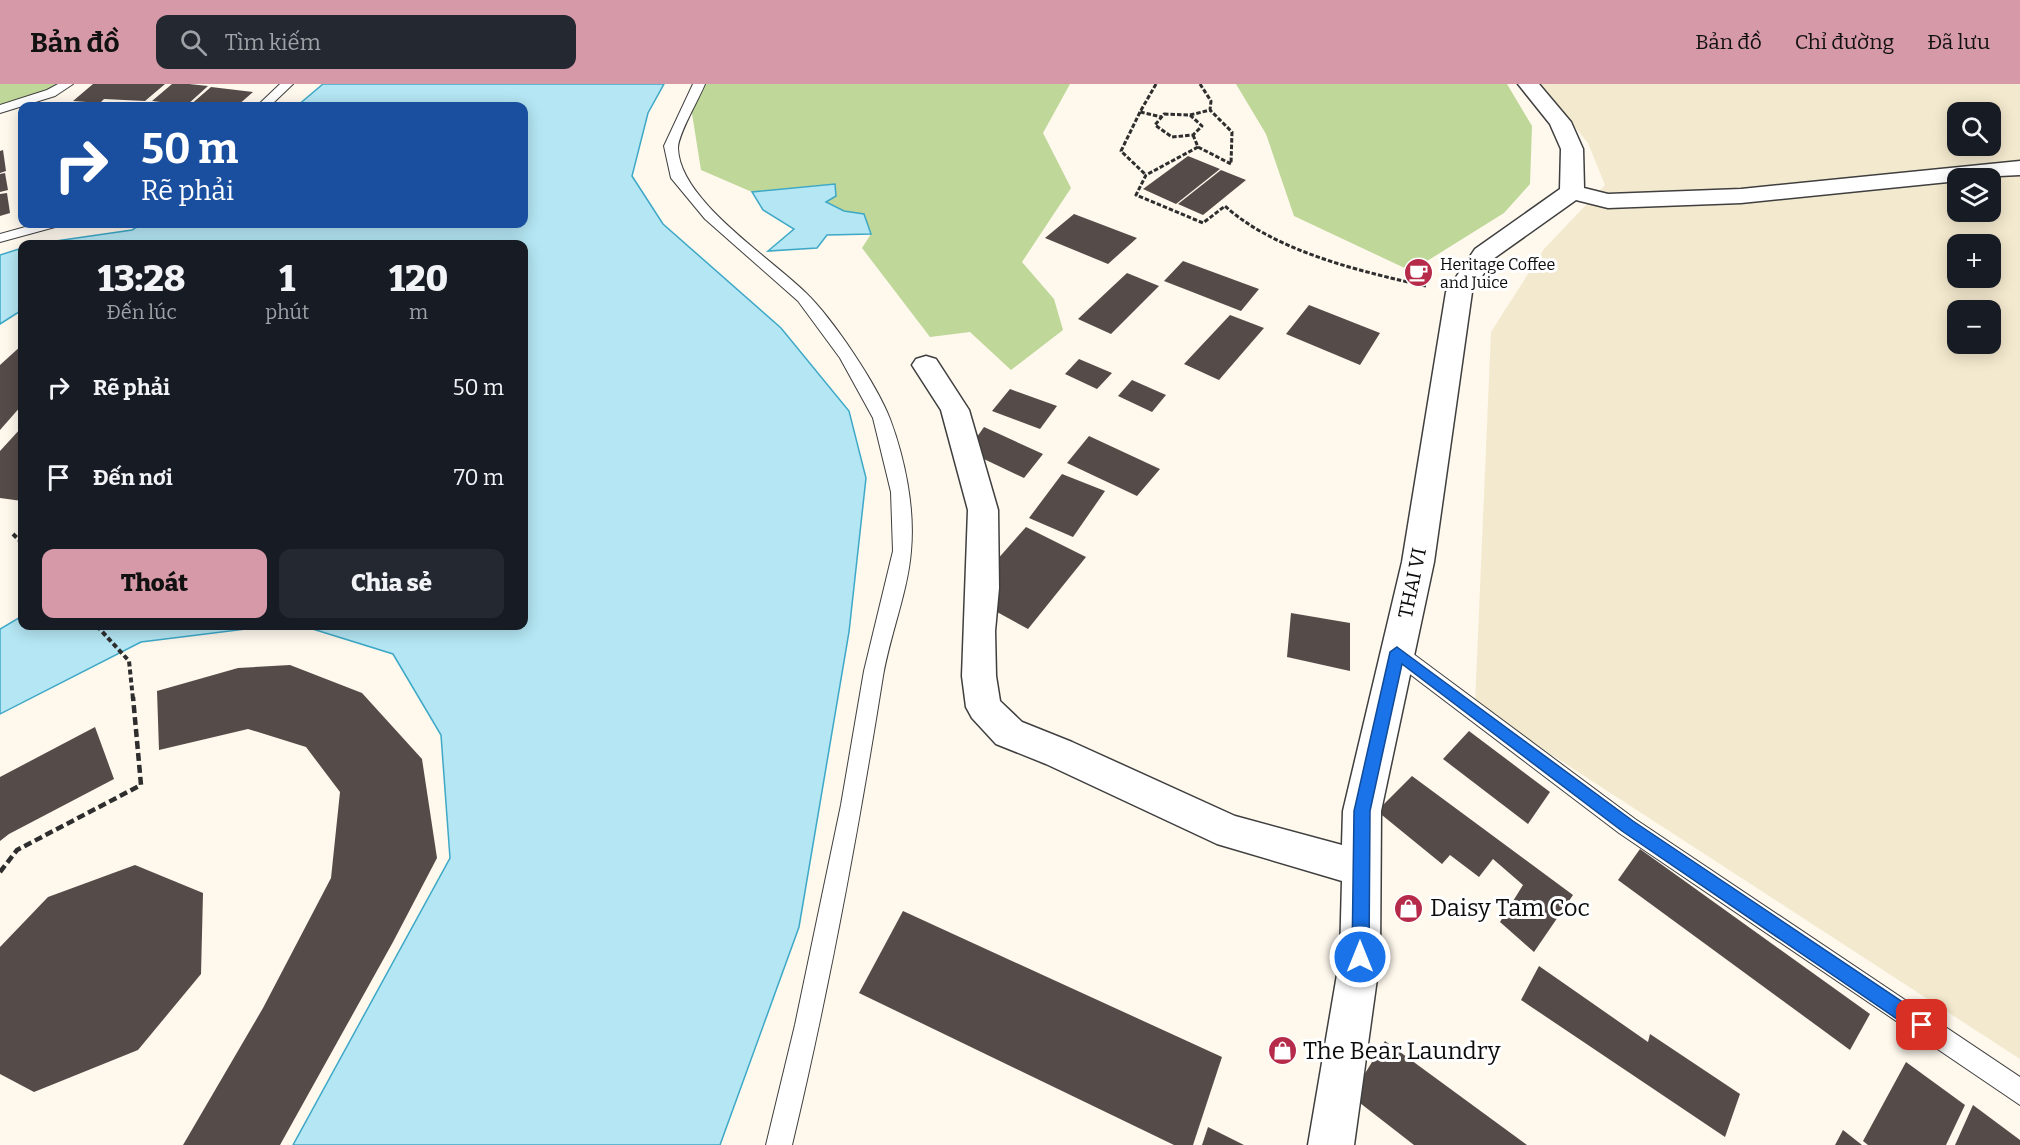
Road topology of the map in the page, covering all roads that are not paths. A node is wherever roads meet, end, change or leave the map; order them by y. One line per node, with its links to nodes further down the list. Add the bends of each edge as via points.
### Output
1 (67, 84): 5 (lane)
2 (287, 84): 6 (lane)
3 (699, 84): 17 (lane, via 671,146 678,178 710,216 803,298 847,356 881,418 900,492 902,551 874,670 852,805 808,1025)
4 (1528, 84): 10 (street, via 1560,122 1572,149)
5 (22, 102)
6 (267, 102)
7 (18, 103): 8 (lane)
8 (0, 109)
9 (2020, 168): 10 (street, via 1741,196 1608,201)
10 (1572, 192): 14 (street, THAI VI, via 1484,254 1459,292 1418,562)
11 (36, 228): 12 (lane)
12 (0, 238)
13 (926, 365): 15 (street, via 955,410 983,510 978,631 984,707 1009,733 1230,832)
14 (1397, 652): 15 (street, THAI VI, via 1362,811); 16 (lane, via 1627,826)
15 (1361, 868): 18 (street, THAI VI, via 1360,957)
16 (2020, 1092)
17 (779, 1145)
18 (1331, 1145)

